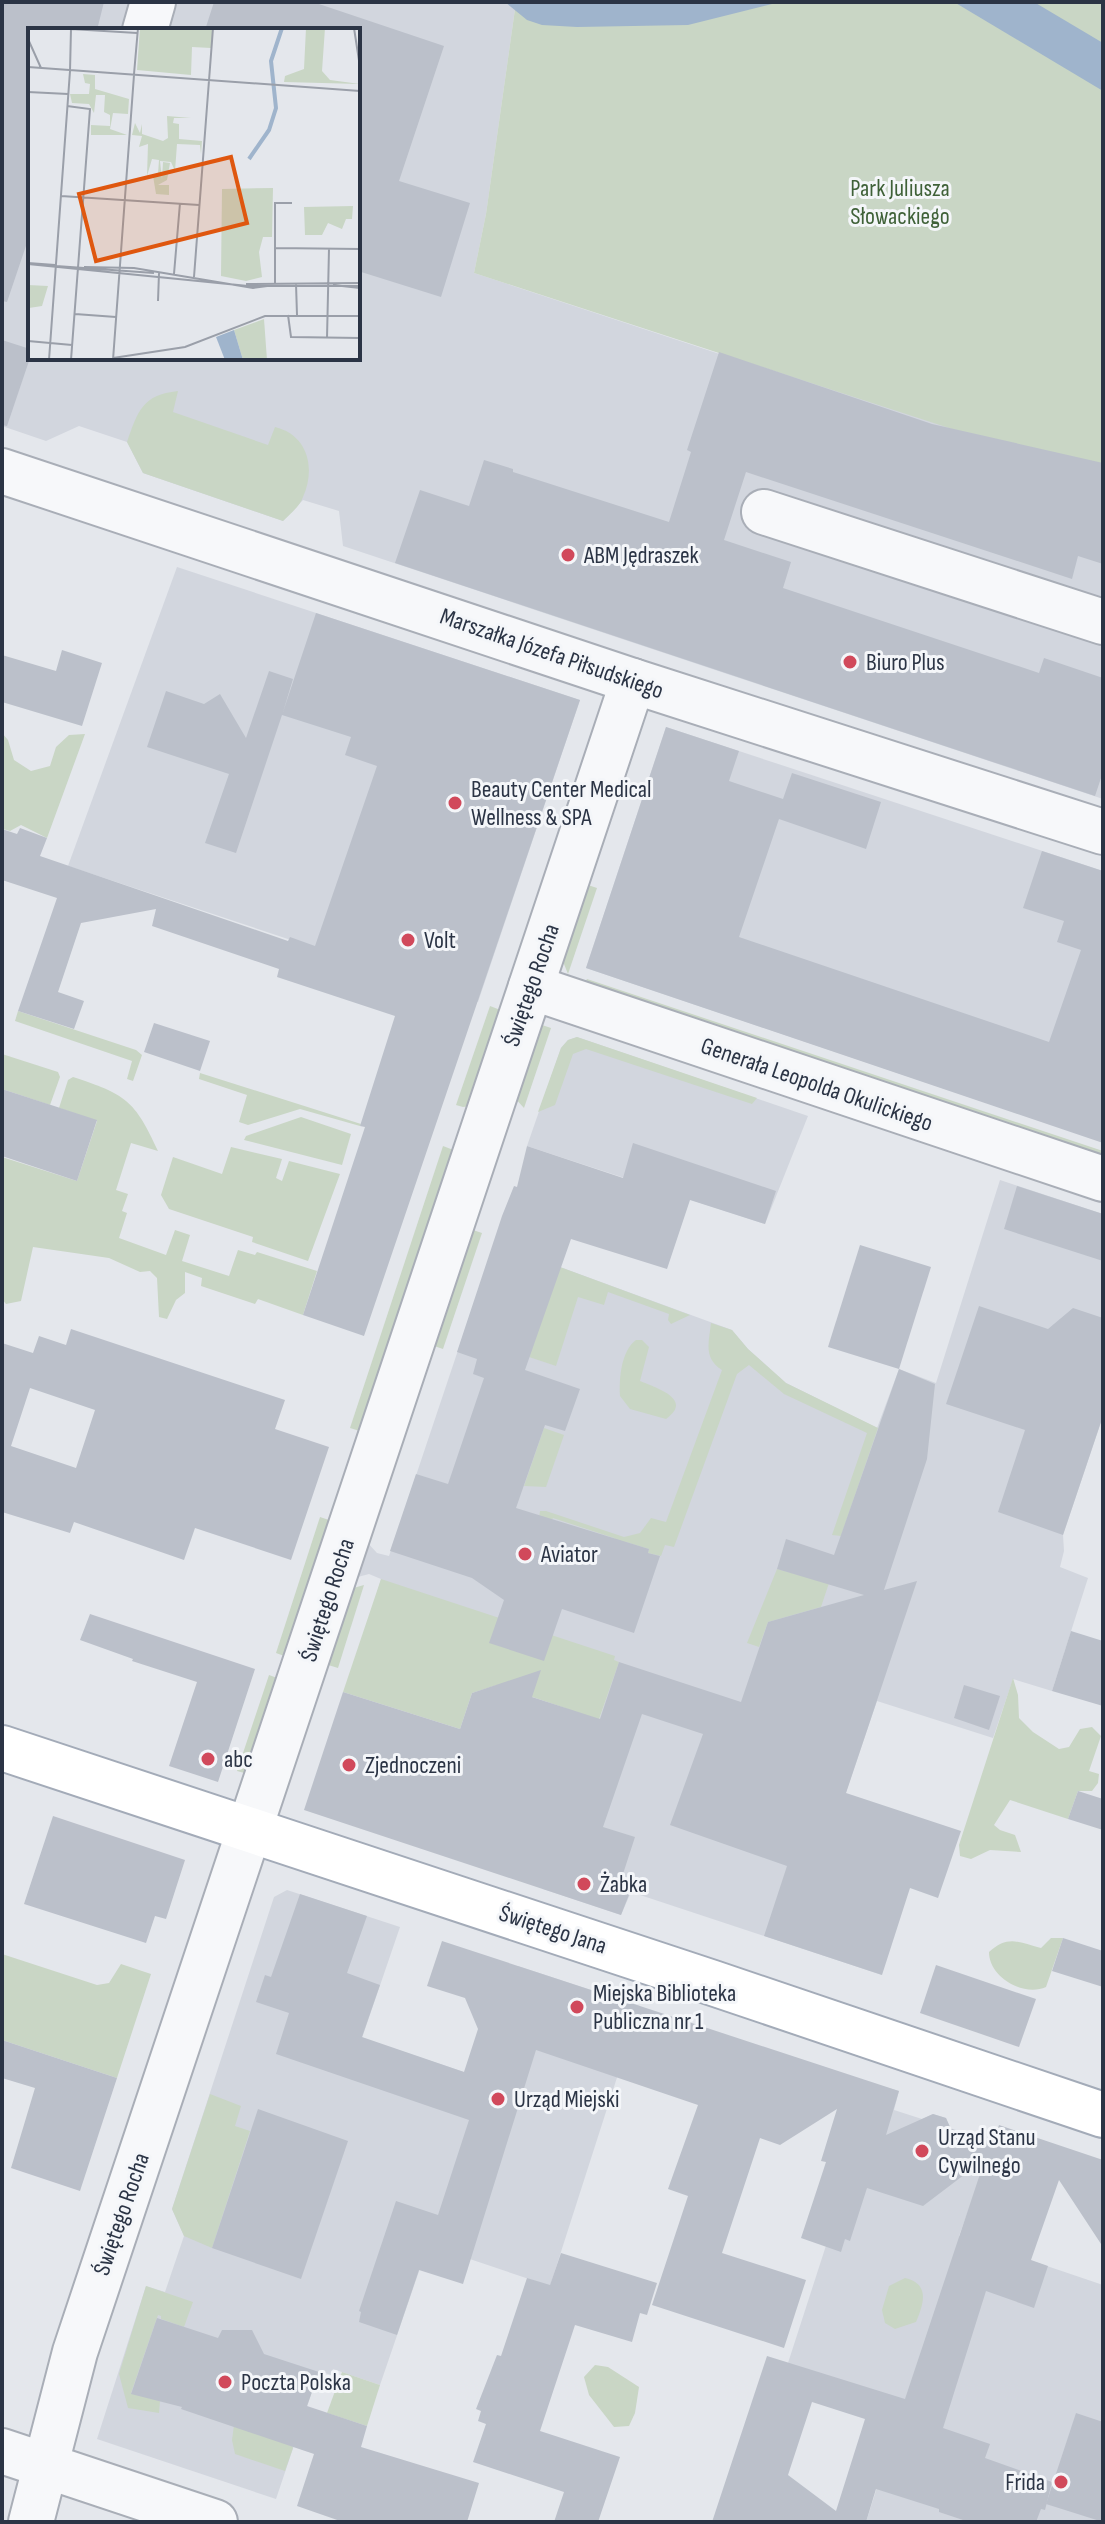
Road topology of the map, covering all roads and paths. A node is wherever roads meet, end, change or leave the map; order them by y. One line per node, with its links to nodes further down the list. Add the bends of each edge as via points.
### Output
1 (153, 2): 2 (street)
2 (146, 28)
3 (2, 471): 6 (street, Marszałka Józefa Piłsudskiego)
4 (764, 512): 5 (street)
5 (1103, 622)
6 (633, 681): 7 (street, Marszałka Józefa Piłsudskiego); 8 (street, Świętego Rocha)
7 (1103, 832)
8 (531, 987): 9 (street, Generała Leopolda Okulickiego); 11 (street, Świętego Rocha)
9 (1103, 1179)
10 (2, 1748): 11 (main road, Świętego Jana)
11 (250, 1830): 12 (main road, Świętego Jana); 14 (street, Świętego Rocha, via 75,2352)
12 (1103, 2115)
13 (2, 2451): 14 (street)
14 (45, 2465): 15 (street, Świętego Rocha); 16 (street)
15 (31, 2522)
16 (215, 2522)

